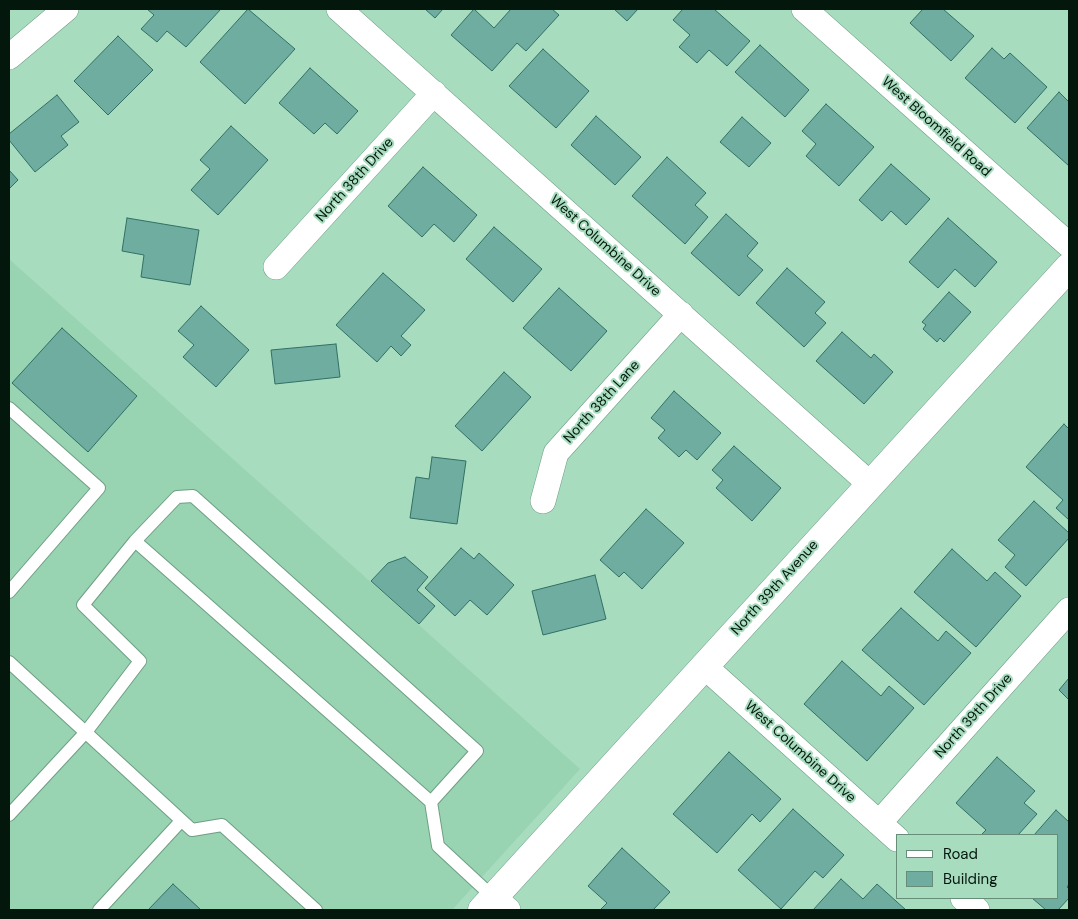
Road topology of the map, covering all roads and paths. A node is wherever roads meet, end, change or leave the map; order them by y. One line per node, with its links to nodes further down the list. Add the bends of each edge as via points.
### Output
1 (66, 9): 4 (street)
2 (339, 9): 5 (street, West Columbine Drive)
3 (804, 9): 6 (street, West Bloomfield Road)
4 (9, 57)
5 (434, 93): 7 (street, North 38th Drive); 9 (street, West Columbine Drive)
6 (1069, 245)
7 (276, 267)
8 (1069, 267): 11 (street, North 39th Avenue)
9 (681, 314): 11 (street, West Columbine Drive); 12 (street, North 38th Lane, via 556,453)
10 (9, 408): 14 (lane, via 99,488)
11 (870, 484): 17 (street, North 39th Avenue)
12 (543, 501)
13 (135, 541): 18 (lane, via 83,605 140,661); 19 (lane); 19 (lane, via 177,497 193,496 477,751)
14 (9, 592)
15 (1069, 610): 22 (street, North 39th Drive)
16 (9, 662): 18 (lane)
17 (704, 666): 22 (street, West Columbine Drive); 24 (street, North 39th Avenue)
18 (86, 732): 20 (lane); 21 (lane)
19 (431, 802): 24 (lane, via 438,846)
20 (9, 816)
21 (181, 821): 25 (lane); 26 (lane, via 192,830 222,825)
22 (888, 831)
23 (964, 899): 27 (street)
24 (494, 906)
25 (98, 910)
26 (316, 910)
27 (977, 910)

